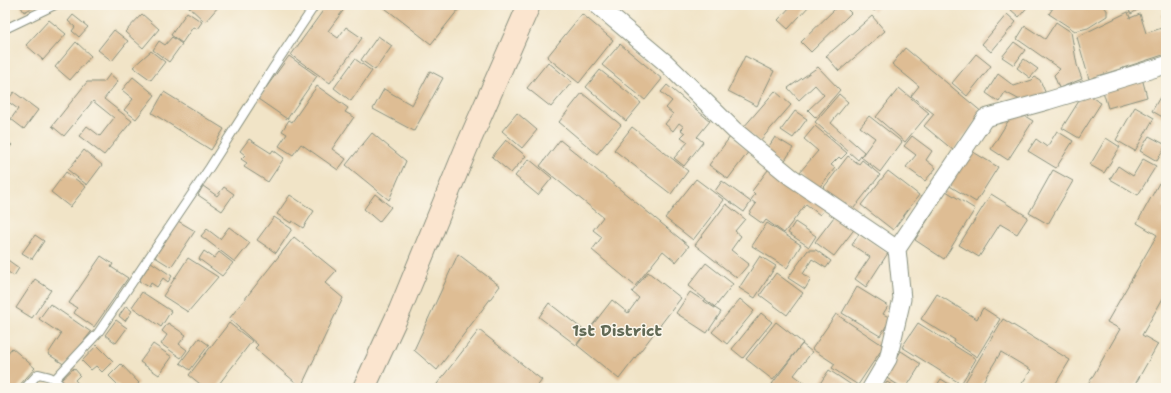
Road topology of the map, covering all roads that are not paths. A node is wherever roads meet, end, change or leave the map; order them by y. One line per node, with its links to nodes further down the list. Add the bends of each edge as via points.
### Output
1 (55, 5): 5 (lane)
2 (315, 5): 8 (lane, via 98,333)
3 (529, 5): 11 (main road, via 400,310)
4 (597, 5): 7 (street, via 666,64 734,130 791,177)
5 (5, 29)
6 (1166, 65): 7 (street, via 985,118)
7 (897, 249): 12 (street, via 902,299 888,359)
8 (56, 379): 9 (lane, via 38,374); 10 (lane)
9 (24, 388)
10 (63, 388)
11 (364, 388)
12 (871, 388)

